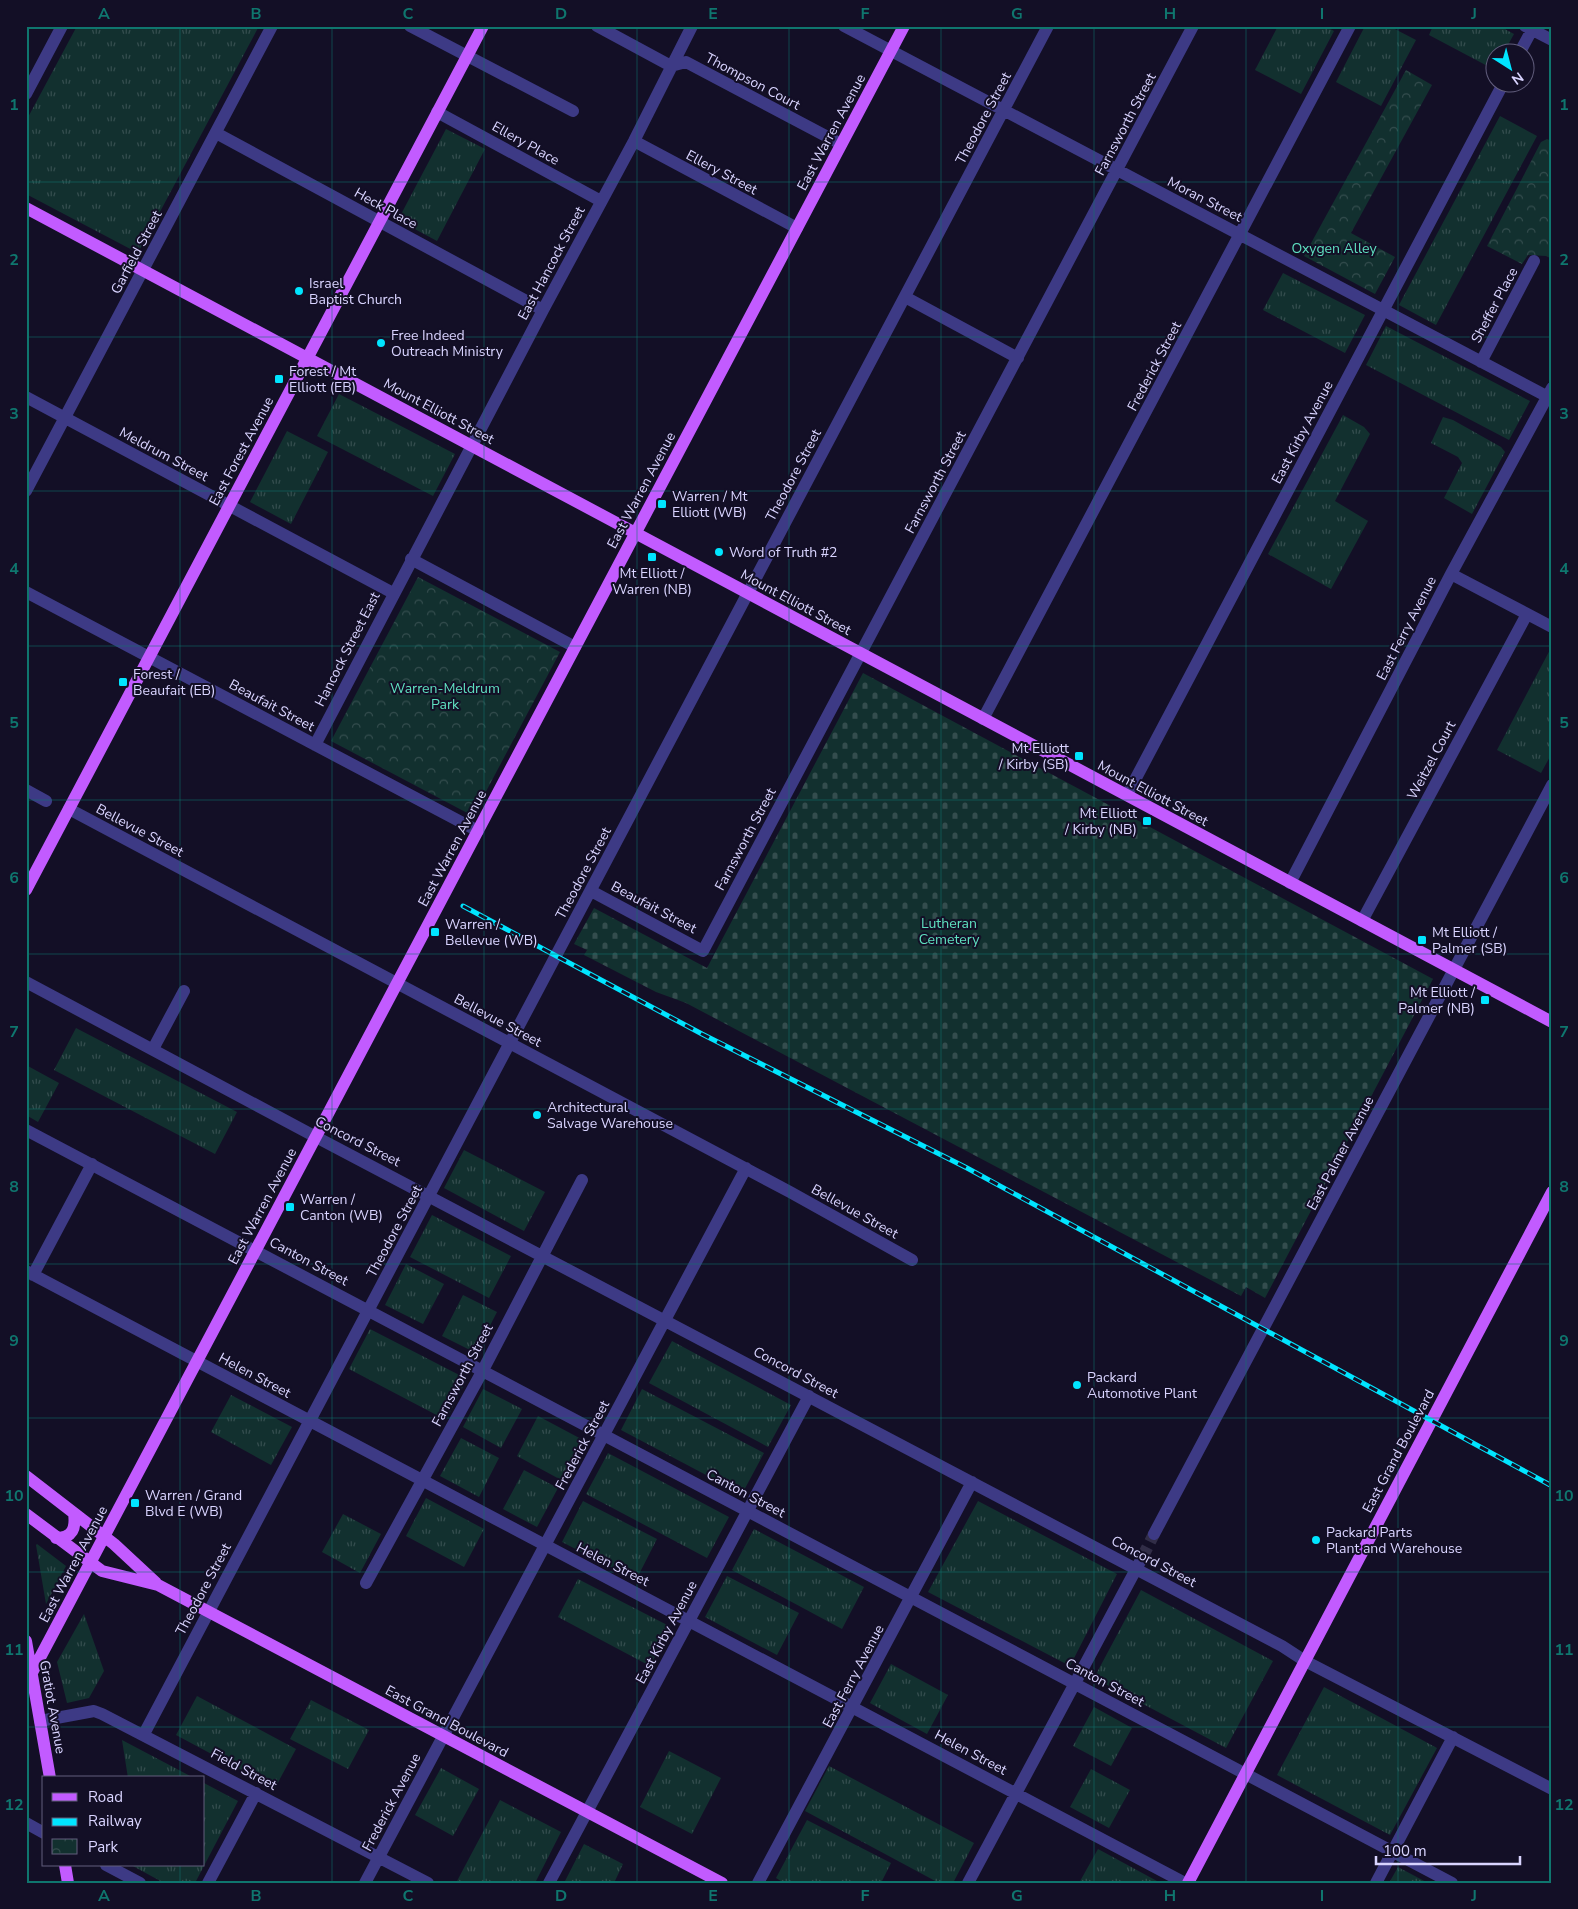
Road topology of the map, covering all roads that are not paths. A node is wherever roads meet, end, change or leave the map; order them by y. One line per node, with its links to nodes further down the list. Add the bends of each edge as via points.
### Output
1 (62, 26): 19 (street)
2 (272, 26): 23 (street, Garfield Street)
3 (410, 26): 16 (street)
4 (483, 26): 16 (main road, East Forest Avenue)
5 (597, 26): 17 (street, Thompson Court)
6 (692, 26): 17 (street, East Hancock Street)
7 (844, 26): 15 (street, Moran Street)
8 (904, 26): 15 (main road, East Warren Avenue)
9 (1048, 26): 22 (street, Theodore Street)
10 (1193, 26): 26 (street, Farnsworth Street)
11 (1350, 26): 31 (street, Frederick Street)
12 (1530, 27): 13 (street); 14 (street)
13 (1552, 40)
14 (1524, 42)
15 (890, 52): 22 (street, Moran Street); 25 (main road, East Warren Avenue)
16 (467, 56): 20 (street); 21 (main road, East Forest Avenue)
17 (671, 66): 24 (street, East Hancock Street); 25 (street, Thompson Court, via 686,62)
18 (1499, 92): 36 (street, East Kirby Avenue)
19 (26, 94)
20 (573, 111)
21 (438, 112): 27 (street, Ellery Place); 29 (main road, East Forest Avenue)
22 (1004, 112): 26 (street, Moran Street); 34 (street, Theodore Street)
23 (216, 133): 29 (street, Heck Place); 33 (street, Garfield Street)
24 (634, 142): 27 (street, East Hancock Street); 30 (street, Ellery Street)
25 (841, 144): 30 (main road, East Warren Avenue)
26 (1116, 171): 31 (street, Moran Street); 38 (street, Farnsworth Street)
27 (601, 201): 35 (street, East Hancock Street)
28 (26, 208): 33 (main road, Mount Elliott Street)
29 (379, 222): 35 (street, Heck Place); 37 (main road, East Forest Avenue)
30 (796, 228): 46 (main road, East Warren Avenue)
31 (1240, 234): 36 (street, Moran Street); 57 (street, Frederick Street)
32 (1534, 261): 39 (street, Sheffer Place)
33 (143, 270): 37 (main road, Mount Elliott Street); 42 (street, Garfield Street)
34 (906, 297): 38 (street); 51 (street, Theodore Street)
35 (543, 310): 43 (street, East Hancock Street)
36 (1384, 310): 39 (street, Moran Street); 61 (street, East Kirby Avenue)
37 (307, 358): 43 (main road, Mount Elliott Street); 45 (main road, East Forest Avenue)
38 (1018, 358): 55 (street, Farnsworth Street)
39 (1481, 362): 40 (street, Moran Street)
40 (1550, 395): 48 (street, East Ferry Avenue)
41 (26, 397): 42 (street, Meldrum Street)
42 (65, 418): 44 (street, Garfield Street); 45 (street, Meldrum Street)
43 (471, 446): 46 (main road, Mount Elliott Street); 47 (street, East Hancock Street)
44 (26, 491)
45 (229, 506): 50 (street, Meldrum Street); 56 (main road, East Forest Avenue)
46 (635, 533): 51 (main road, Mount Elliott Street); 54 (main road, East Warren Avenue)
47 (411, 559): 50 (street, East Hancock Street); 54 (street)
48 (1451, 574): 52 (street); 65 (street, East Ferry Avenue)
49 (26, 592): 56 (street, Beaufait Street)
50 (393, 593): 58 (street, Hancock Street East)
51 (748, 593): 55 (main road, Mount Elliott Street); 67 (street, Theodore Street)
52 (1527, 614): 53 (street); 68 (street, Weitzel Court)
53 (1552, 627)
54 (575, 647): 64 (main road, East Warren Avenue)
55 (861, 654): 57 (main road, Mount Elliott Street); 69 (street, Farnsworth Street)
56 (148, 657): 58 (street, Beaufait Street); 63 (main road, East Forest Avenue)
57 (983, 719): 61 (main road, Mount Elliott Street)
58 (315, 745): 64 (street, Beaufait Street)
59 (1552, 786): 70 (street, East Palmer Avenue)
60 (26, 790): 62 (street)
61 (1127, 795): 65 (main road, Mount Elliott Street)
62 (46, 801)
63 (69, 809): 66 (main road, East Forest Avenue); 72 (street, Bellevue Street)
64 (478, 831): 72 (main road, East Warren Avenue)
65 (1290, 882): 68 (main road, Mount Elliott Street)
66 (26, 890)
67 (591, 891): 69 (street, Beaufait Street); 75 (street, Theodore Street)
68 (1362, 921): 70 (main road, Mount Elliott Street)
69 (703, 951)
70 (1454, 970): 74 (main road, Mount Elliott Street); 101 (street, East Palmer Avenue)
71 (26, 982): 76 (street, Concord Street)
72 (397, 983): 75 (street, Bellevue Street); 78 (main road, East Warren Avenue)
73 (184, 991): 76 (street)
74 (1552, 1022)
75 (510, 1044): 80 (street, Bellevue Street); 83 (street, Theodore Street)
76 (153, 1049): 78 (street, Concord Street)
77 (26, 1130): 79 (street, Canton Street)
78 (316, 1137): 83 (street, Concord Street); 84 (main road, East Warren Avenue)
79 (92, 1164): 84 (street, Canton Street); 87 (street)
80 (746, 1168): 86 (street, Bellevue Street); 89 (street, Frederick Street)
81 (582, 1180): 85 (street, Farnsworth Street)
82 (1552, 1192): 113 (main road, East Grand Boulevard)
83 (430, 1195): 85 (street, Concord Street); 88 (street, Theodore Street)
84 (256, 1250): 88 (street, Canton Street); 90 (main road, East Warren Avenue)
85 (543, 1255): 89 (street, Concord Street); 91 (street, Farnsworth Street)
86 (912, 1260)
87 (30, 1273): 90 (street, Helen Street)
88 (369, 1310): 91 (street, Canton Street); 93 (street, Theodore Street)
89 (665, 1320): 92 (street, Concord Street); 94 (street, Frederick Street)
90 (197, 1361): 93 (street, Helen Street); 102 (main road, East Warren Avenue)
91 (482, 1370): 94 (street, Canton Street); 96 (street, Farnsworth Street)
92 (809, 1396): 97 (street, Concord Street); 98 (street, East Kirby Avenue)
93 (310, 1421): 96 (street, Helen Street); 110 (street, Theodore Street)
94 (605, 1434): 98 (street, Canton Street); 104 (street, Frederick Street)
95 (26, 1476): 100 (main road, East Grand Boulevard)
96 (422, 1480): 104 (street, Helen Street); 107 (street, Farnsworth Street)
97 (972, 1482): 106 (street, Concord Street); 109 (street, East Ferry Avenue)
98 (747, 1511): 109 (street, Canton Street); 111 (street, East Kirby Avenue)
99 (26, 1514): 103 (main road, East Grand Boulevard)
100 (74, 1514): 102 (main road, East Grand Boulevard); 103 (main road, via 76,1524 72,1534)
101 (1154, 1534)
102 (104, 1536): 105 (main road, East Warren Avenue); 108 (main road, East Grand Boulevard)
103 (56, 1538): 105 (main road, East Grand Boulevard)
104 (545, 1546): 111 (street, Helen Street); 119 (street, Frederick Street)
105 (91, 1563): 108 (main road, East Grand Boulevard, via 102,1571); 114 (main road, East Warren Avenue)
106 (1139, 1563): 113 (street, Concord Street); 115 (street)
107 (366, 1583)
108 (158, 1585): 110 (main road, East Grand Boulevard)
109 (912, 1596): 115 (street, Canton Street); 116 (street, East Ferry Avenue)
110 (208, 1612): 118 (street, Theodore Street); 119 (main road, East Grand Boulevard)
111 (690, 1621): 116 (street, Helen Street); 126 (street, East Kirby Avenue)
112 (26, 1641): 114 (main road, Gratiot Avenue)
113 (1305, 1661): 120 (street, Concord Street); 121 (main road, East Grand Boulevard)
114 (29, 1679): 117 (main road, Gratiot Avenue)
115 (1076, 1683): 121 (street, Canton Street); 125 (street)
116 (853, 1707): 125 (street, Helen Street); 140 (street, East Ferry Avenue)
117 (40, 1720): 118 (street, Field Street, via 94,1711); 122 (main road, Gratiot Avenue)
118 (144, 1734): 124 (street, Field Street)
119 (443, 1736): 126 (main road, East Grand Boulevard); 130 (street, Frederick Avenue)
120 (1453, 1737): 123 (street, Concord Street); 129 (street)
121 (1245, 1773): 129 (street, Canton Street); 142 (main road, East Grand Boulevard)
122 (50, 1776)
123 (1552, 1788)
124 (256, 1793): 130 (street, Field Street); 135 (street)
125 (1017, 1793): 141 (street); 142 (street, Helen Street)
126 (587, 1811): 138 (street, East Kirby Avenue); 139 (main road, East Grand Boulevard)
127 (26, 1823): 128 (street)
128 (42, 1832)
129 (1392, 1851): 143 (street); 144 (street, Canton Street)
130 (379, 1857): 136 (street, Frederick Avenue); 137 (street, Field Street)
131 (65, 1866): 133 (main road)
132 (108, 1866): 134 (street)
133 (68, 1883)
134 (140, 1883)
135 (208, 1883)
136 (365, 1883)
137 (428, 1883)
138 (549, 1883)
139 (722, 1883)
140 (758, 1883)
141 (968, 1883)
142 (1186, 1883)
143 (1376, 1883)
144 (1452, 1883)

